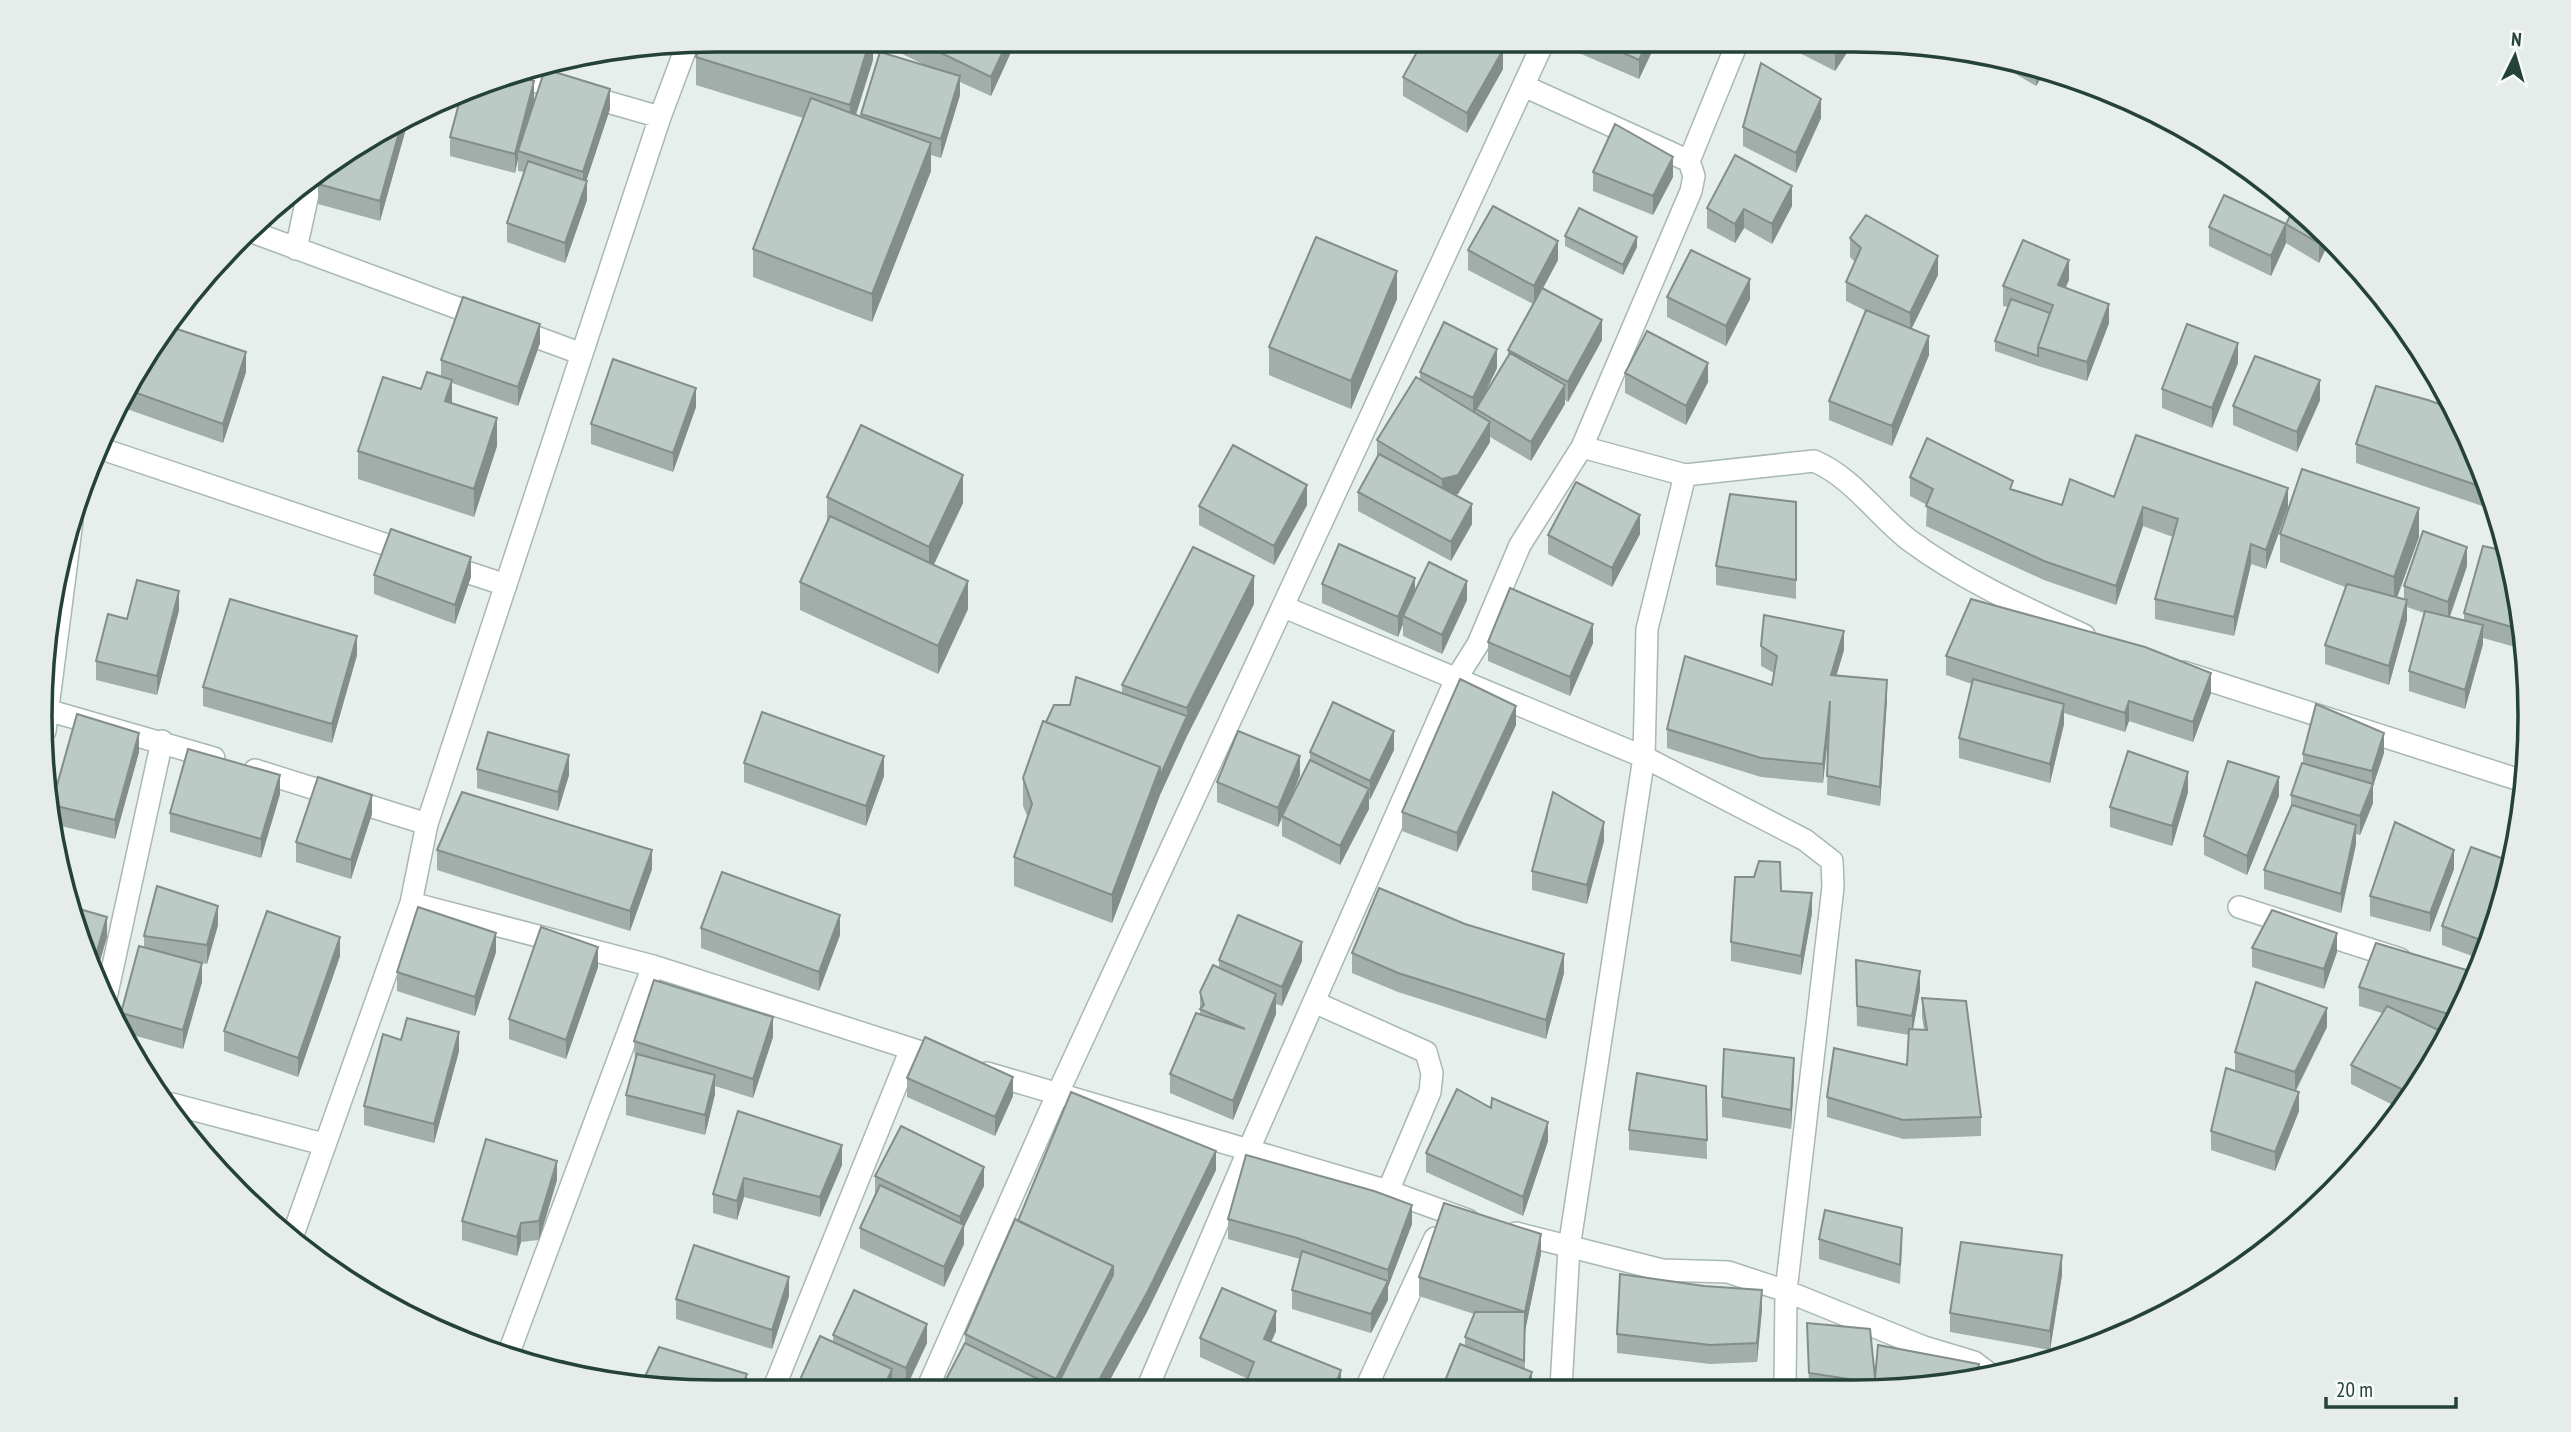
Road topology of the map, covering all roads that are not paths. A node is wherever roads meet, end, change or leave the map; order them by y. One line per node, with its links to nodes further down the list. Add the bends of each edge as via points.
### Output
1 (1539, 52): 5 (street)
2 (1734, 52): 7 (street)
3 (684, 53): 6 (street)
4 (530, 80): 6 (street)
5 (1524, 86): 7 (street); 16 (street)
6 (660, 117): 11 (street)
7 (1689, 161): 12 (street, via 1695,176 1691,191)
8 (308, 193): 10 (street)
9 (260, 235): 10 (street)
10 (296, 249): 11 (street)
11 (582, 354): 15 (street)
12 (1582, 447): 14 (street); 19 (street, via 1520,545 1478,645)
13 (108, 451): 15 (street)
14 (1685, 475): 17 (street, via 1814,461 1831,468 1906,537 1952,571); 22 (street, via 1647,629)
15 (506, 585): 24 (street)
16 (1284, 607): 19 (street); 32 (street)
17 (2098, 642)
18 (2159, 665): 23 (street)
19 (1456, 679): 22 (street); 30 (street)
20 (52, 718): 21 (street)
21 (162, 741): 24 (street); 29 (street)
22 (1644, 757): 39 (street); 40 (street, via 1805,840 1832,860 1833,887)
23 (2515, 779)
24 (427, 824): 25 (street)
25 (411, 903): 27 (street); 34 (street)
26 (2239, 907): 28 (street)
27 (653, 966): 31 (street); 41 (street)
28 (2421, 967)
29 (109, 983)
30 (1314, 1002): 35 (street); 36 (street, via 1426,1052 1432,1073 1430,1092)
31 (911, 1049): 32 (street); 43 (street)
32 (1057, 1096): 35 (street); 44 (street)
33 (180, 1106): 34 (street)
34 (323, 1144): 38 (street)
35 (1249, 1149): 36 (street); 45 (street)
36 (1388, 1191): 37 (street)
37 (1446, 1214): 39 (street); 46 (street)
38 (295, 1228)
39 (1569, 1248): 40 (street, via 1662,1270 1728,1272); 47 (street)
40 (1786, 1291): 42 (street); 48 (street)
41 (511, 1347)
42 (1981, 1367)
43 (777, 1380)
44 (931, 1380)
45 (1151, 1380)
46 (1370, 1380)
47 (1561, 1380)
48 (1784, 1380)

